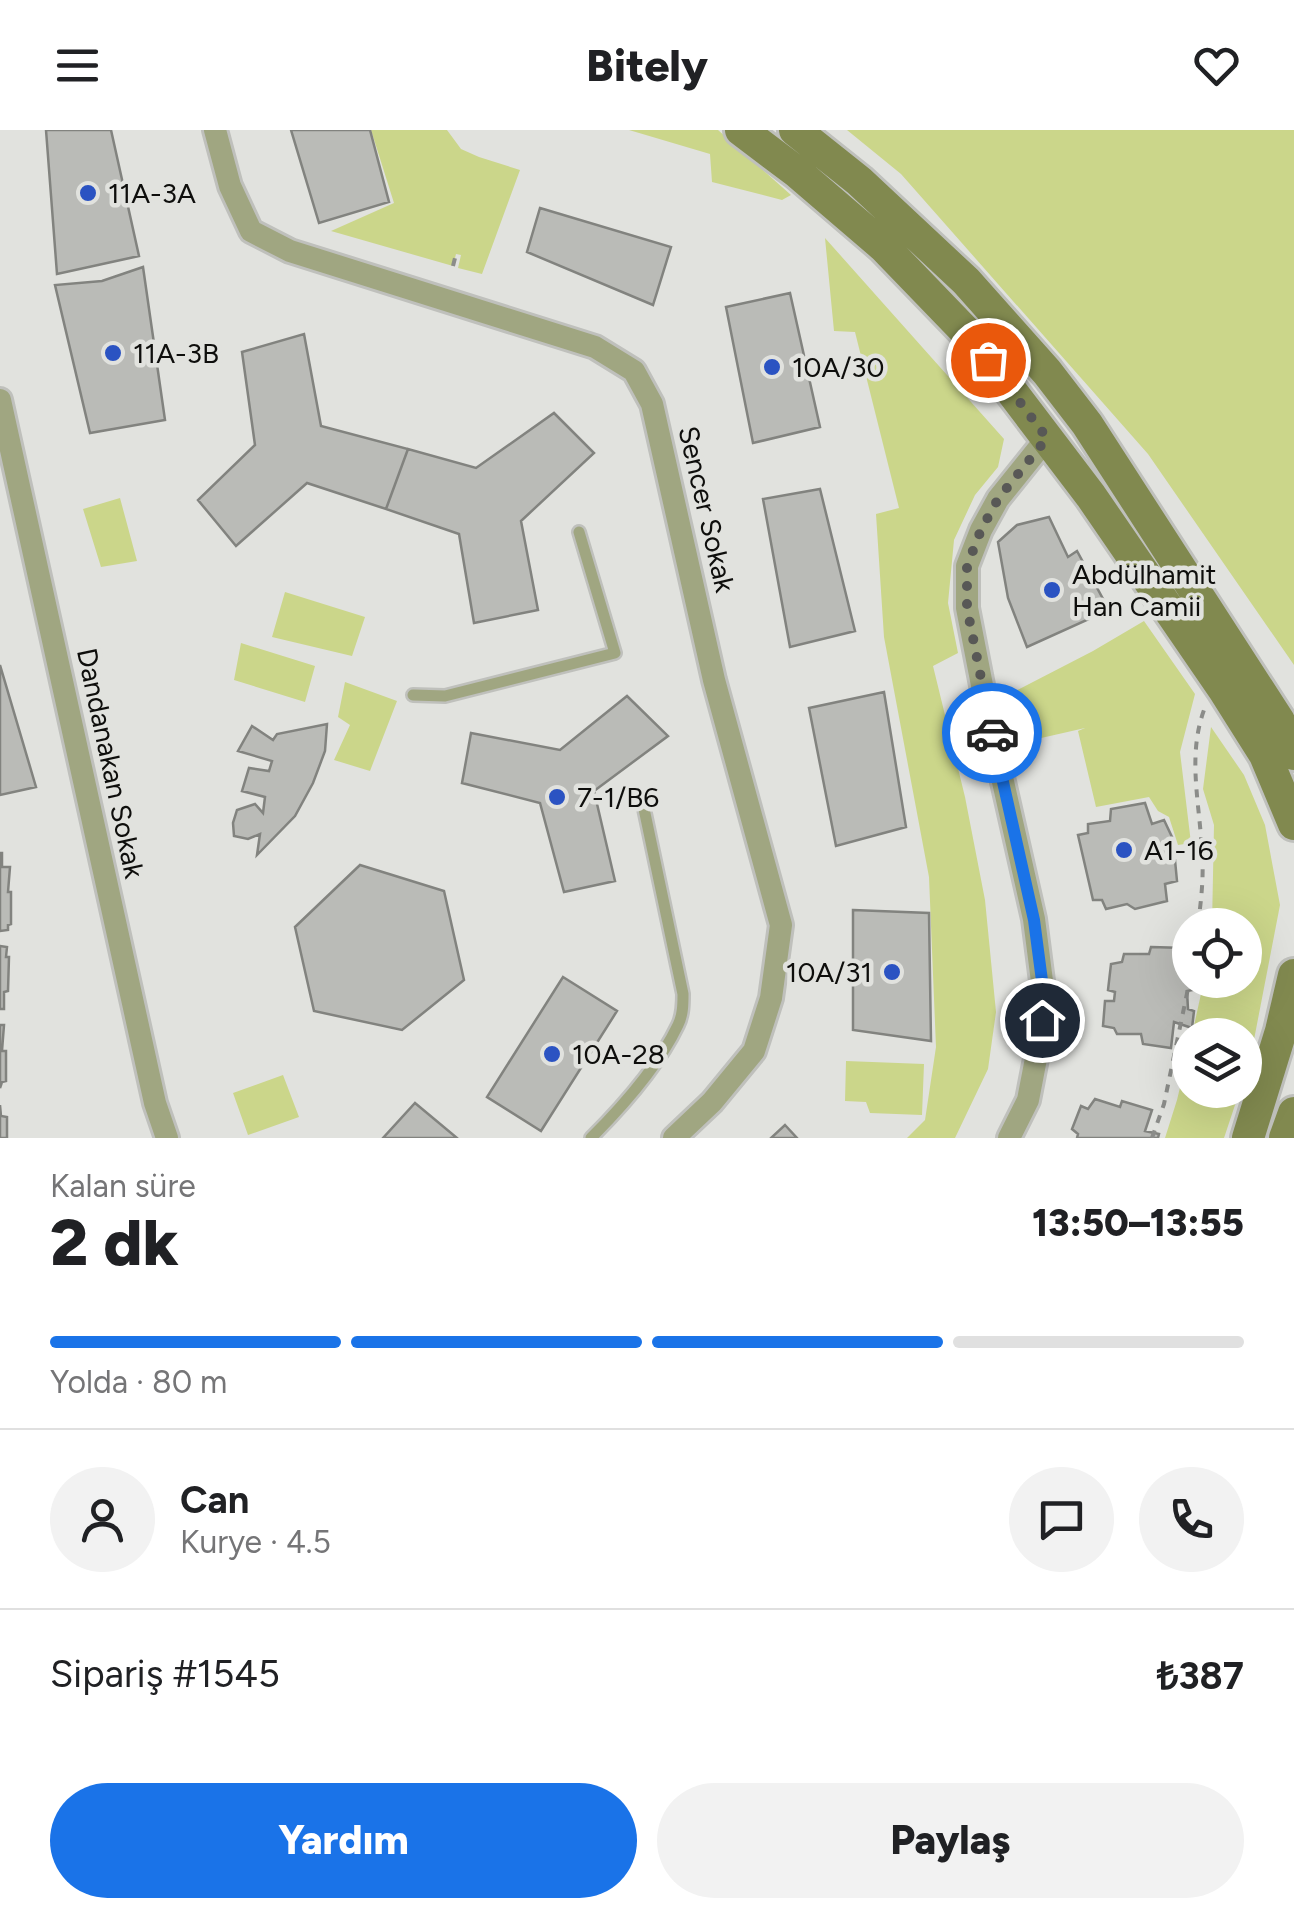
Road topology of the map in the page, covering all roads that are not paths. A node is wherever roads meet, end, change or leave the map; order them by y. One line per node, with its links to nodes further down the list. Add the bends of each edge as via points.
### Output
1 (216, 130): 17 (street, Sencer Sokak, via 251,232 290,251 595,347 634,370 652,404 714,680 781,926 771,998 754,1051)
2 (741, 130): 5 (street, via 883,246 968,334)
3 (795, 130): 7 (street, via 966,281 1047,372 1088,424)
4 (0, 400): 15 (street, Dandanakan Sokak)
5 (1047, 438): 7 (street); 18 (street, via 998,499 967,566 967,608 1044,996 1028,1100)
6 (579, 532): 8 (lane, via 614,652 445,696)
7 (1232, 684): 9 (street); 12 (street)
8 (413, 695)
9 (1282, 712): 10 (street)
10 (1294, 754)
11 (643, 804): 16 (lane, via 682,1014 659,1056)
12 (1294, 824)
13 (1294, 975): 19 (street)
14 (1294, 1113): 20 (street)
15 (168, 1138)
16 (591, 1138)
17 (674, 1138)
18 (1009, 1138)
19 (1248, 1138)
20 (1285, 1138)

